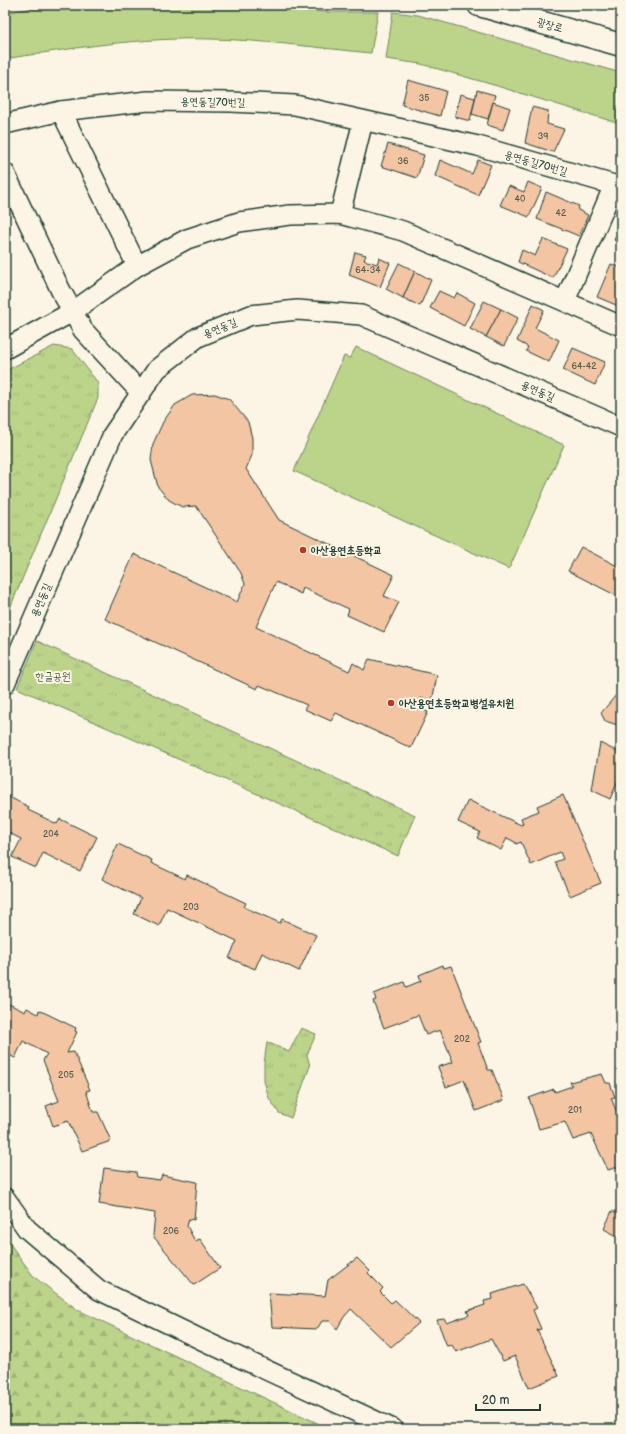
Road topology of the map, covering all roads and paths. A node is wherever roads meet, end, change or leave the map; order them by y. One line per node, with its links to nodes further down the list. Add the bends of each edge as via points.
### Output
1 (479, 5): 2 (main road, 광장로)
2 (621, 45)
3 (61, 111): 4 (street, 용연동길70번길, via 148,101 231,102 295,105); 5 (street, 용연동길70번길); 9 (street)
4 (363, 121): 7 (street, 용연동길70번길, via 478,146); 8 (street)
5 (5, 124)
6 (5, 173): 11 (street)
7 (617, 186): 10 (street, 용연동길70번길)
8 (340, 214): 9 (street, via 290,215 239,222 187,239); 10 (street, via 404,231)
9 (138, 266): 11 (street)
10 (565, 301): 12 (street)
11 (72, 312): 13 (street); 14 (street, via 83,330)
12 (621, 326)
13 (5, 349)
14 (140, 393): 15 (street, 용연동길, via 157,369 198,337 251,315 297,310 361,315); 16 (street, 용연동길, via 113,434)
15 (621, 427)
16 (5, 684)
17 (5, 1198): 18 (street, via 27,1229 99,1290)
18 (393, 1429)

